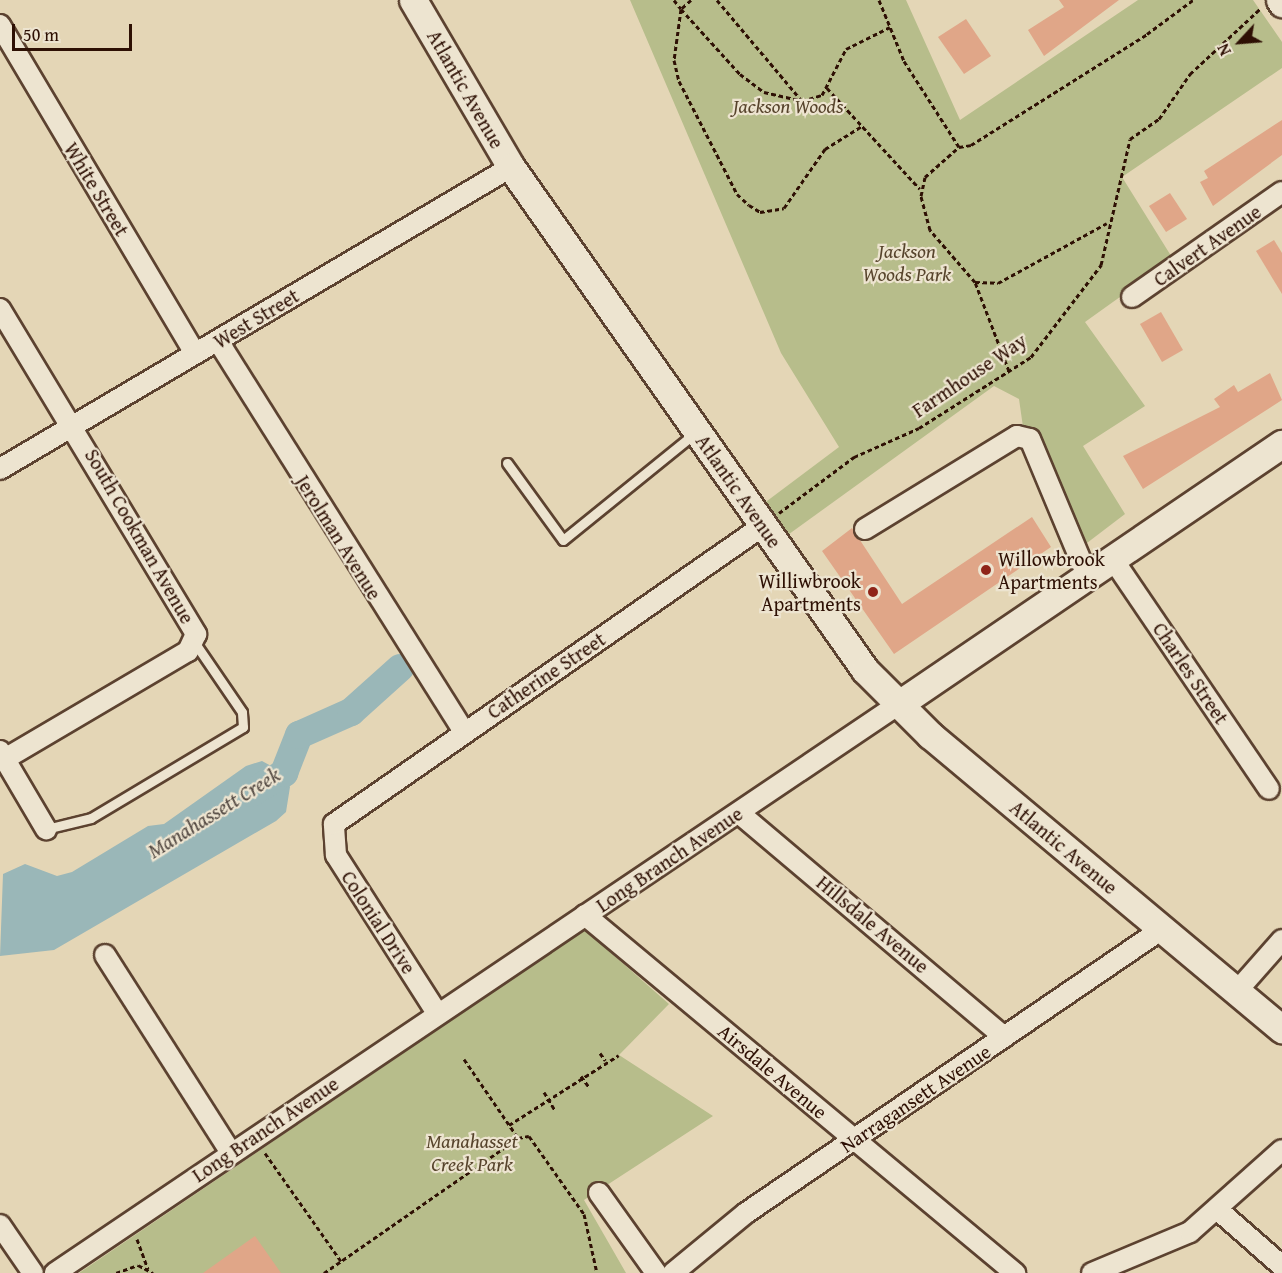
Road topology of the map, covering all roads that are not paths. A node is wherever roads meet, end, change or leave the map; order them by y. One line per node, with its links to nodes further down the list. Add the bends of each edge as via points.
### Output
1 (413, 0): 3 (main road, Atlantic Avenue)
2 (0, 25): 8 (street, White Street)
3 (511, 167): 7 (street, West Street); 10 (main road, Atlantic Avenue)
4 (1282, 192): 5 (street, Calvert Avenue)
5 (1132, 297)
6 (0, 309): 9 (street, South Cookman Avenue)
7 (218, 341): 8 (street, West Street); 20 (street, Jerolman Avenue)
8 (195, 354): 9 (street, West Street)
9 (72, 426): 13 (street, West Street); 18 (street, South Cookman Avenue, via 194,627)
10 (697, 432): 12 (lane, via 563,540); 14 (main road, Atlantic Avenue)
11 (1282, 444): 16 (main road, Long Branch Avenue)
12 (507, 463)
13 (0, 469)
14 (764, 525): 19 (main road, Atlantic Avenue, via 865,670); 20 (street, Catherine Street)
15 (865, 529): 17 (street, via 1017,436 1030,439)
16 (1112, 558): 17 (main road, Long Branch Avenue); 22 (street, Charles Street)
17 (1087, 574): 19 (main road, Long Branch Avenue)
18 (195, 643): 21 (street, South Cookman Avenue); 24 (lane, via 243,712 243,727 91,818)
19 (899, 704): 23 (street, Long Branch Avenue); 27 (main road, Atlantic Avenue)
20 (464, 731): 25 (street, Catherine Street, via 340,816)
21 (2, 755): 24 (street)
22 (1269, 789)
23 (739, 813): 26 (street, Long Branch Avenue); 33 (street, Hillsdale Avenue)
24 (46, 829)
25 (332, 829): 31 (street, Colonial Drive, via 336,855)
26 (585, 915): 31 (street, Long Branch Avenue); 34 (street, Airsdale Avenue)
27 (1162, 929): 30 (main road, Atlantic Avenue); 33 (street, Narragansett Avenue)
28 (1282, 939): 30 (street)
29 (105, 954): 36 (street)
30 (1237, 991): 32 (main road, Atlantic Avenue)
31 (437, 1012): 36 (street, Long Branch Avenue)
32 (1282, 1029)
33 (1004, 1037): 34 (street, Narragansett Avenue)
34 (855, 1139): 44 (street, Narragansett Avenue, via 746,1213); 45 (street, Airsdale Avenue)
35 (1282, 1150): 38 (street)
36 (231, 1153): 42 (street, Long Branch Avenue)
37 (599, 1193): 43 (street)
38 (1218, 1210): 40 (street); 46 (street, via 1175,1241)
39 (0, 1225): 41 (street)
40 (1282, 1266)
41 (33, 1273)
42 (56, 1273)
43 (656, 1273)
44 (673, 1273)
45 (1015, 1273)
46 (1092, 1273)

